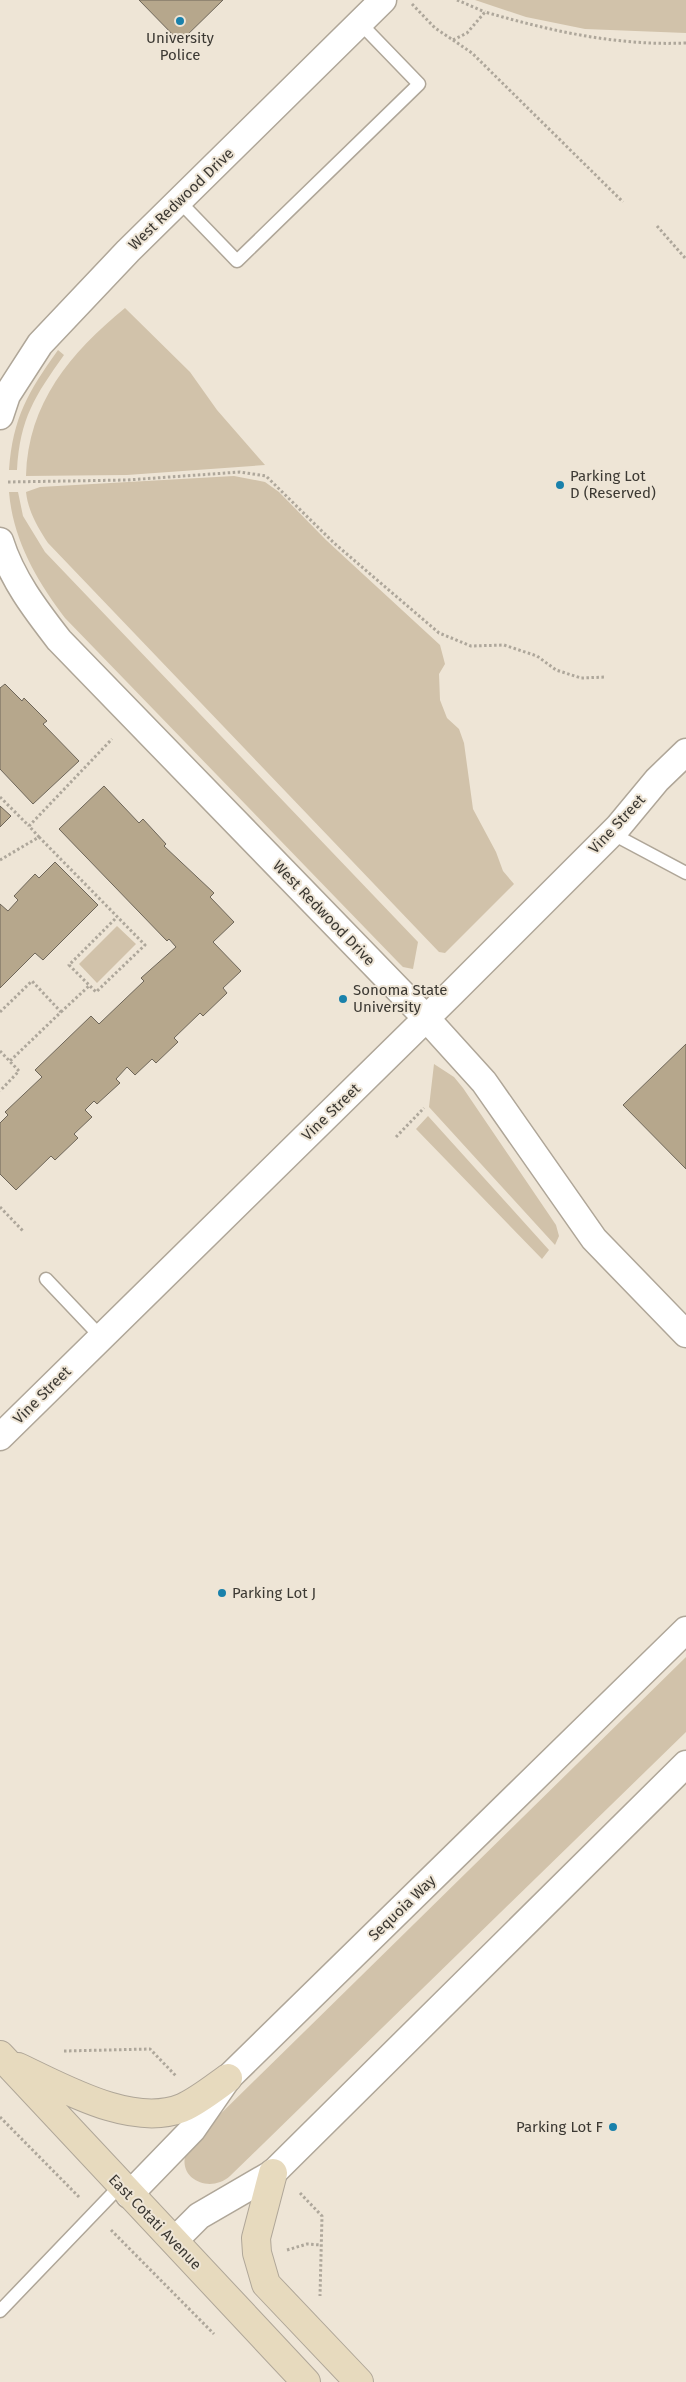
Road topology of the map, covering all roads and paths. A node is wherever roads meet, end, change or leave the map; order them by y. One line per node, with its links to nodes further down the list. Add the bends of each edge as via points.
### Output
1 (384, 0): 5 (street, West Redwood Drive)
2 (457, 0): 4 (path)
3 (415, 7): 6 (path, via 435,28)
4 (485, 12): 6 (path, via 467,33); 7 (path, via 539,28 602,39 653,44)
5 (360, 22): 8 (street, West Redwood Drive); 8 (lane, via 419,84 237,261)
6 (454, 40): 9 (path, via 472,53)
7 (686, 43)
8 (179, 202): 12 (street, West Redwood Drive, via 40,344 7,395)
9 (623, 202)
10 (657, 226): 11 (path)
11 (686, 259)
12 (0, 416)
13 (8, 482): 15 (path, via 127,480 240,472 266,476 334,543 439,633 471,646 504,644 537,656 556,670 581,678)
14 (0, 541): 28 (street, West Redwood Drive, via 8,565 31,604 59,640)
15 (606, 677)
16 (118, 733): 19 (path)
17 (686, 752): 20 (street, Vine Street)
18 (0, 797): 19 (path)
19 (29, 826): 21 (path)
20 (611, 833): 23 (lane); 28 (street, Vine Street)
21 (39, 837): 22 (path); 24 (path)
22 (0, 860)
23 (686, 873)
24 (117, 917): 25 (path, via 69,964); 25 (path, via 145,945 96,992)
25 (90, 986): 27 (path)
26 (0, 1012): 27 (path, via 32,981)
27 (61, 1012): 30 (path)
28 (426, 1018): 37 (street, West Redwood Drive, via 484,1082 594,1239); 38 (street, Vine Street)
29 (0, 1051): 30 (path)
30 (10, 1061): 31 (path, via 20,1071)
31 (0, 1091)
32 (424, 1108): 33 (path)
33 (396, 1137)
34 (0, 1207): 35 (path)
35 (23, 1231)
36 (46, 1279): 38 (lane)
37 (686, 1334)
38 (101, 1337): 39 (street, Vine Street)
39 (0, 1437)
40 (686, 1630): 44 (street, Sequoia Way)
41 (686, 1764): 47 (street)
42 (64, 2051): 45 (path, via 150,2049)
43 (1, 2058): 44 (main road, via 92,2102 148,2114 182,2108); 49 (main road, East Cotati Avenue)
44 (228, 2078): 49 (street, Sequoia Way, via 192,2130)
45 (179, 2079)
46 (0, 2117): 50 (path)
47 (273, 2173): 51 (street, via 199,2216); 58 (main road, via 256,2238 266,2284)
48 (295, 2188): 52 (path, via 322,2216)
49 (124, 2190): 50 (lane); 51 (main road, East Cotati Avenue)
50 (94, 2212): 55 (lane); 56 (path)
51 (174, 2242): 57 (main road, East Cotati Avenue)
52 (321, 2245): 53 (path, via 307,2244); 54 (path)
53 (281, 2252)
54 (320, 2299)
55 (0, 2311)
56 (221, 2340)
57 (306, 2382)
58 (359, 2382)

